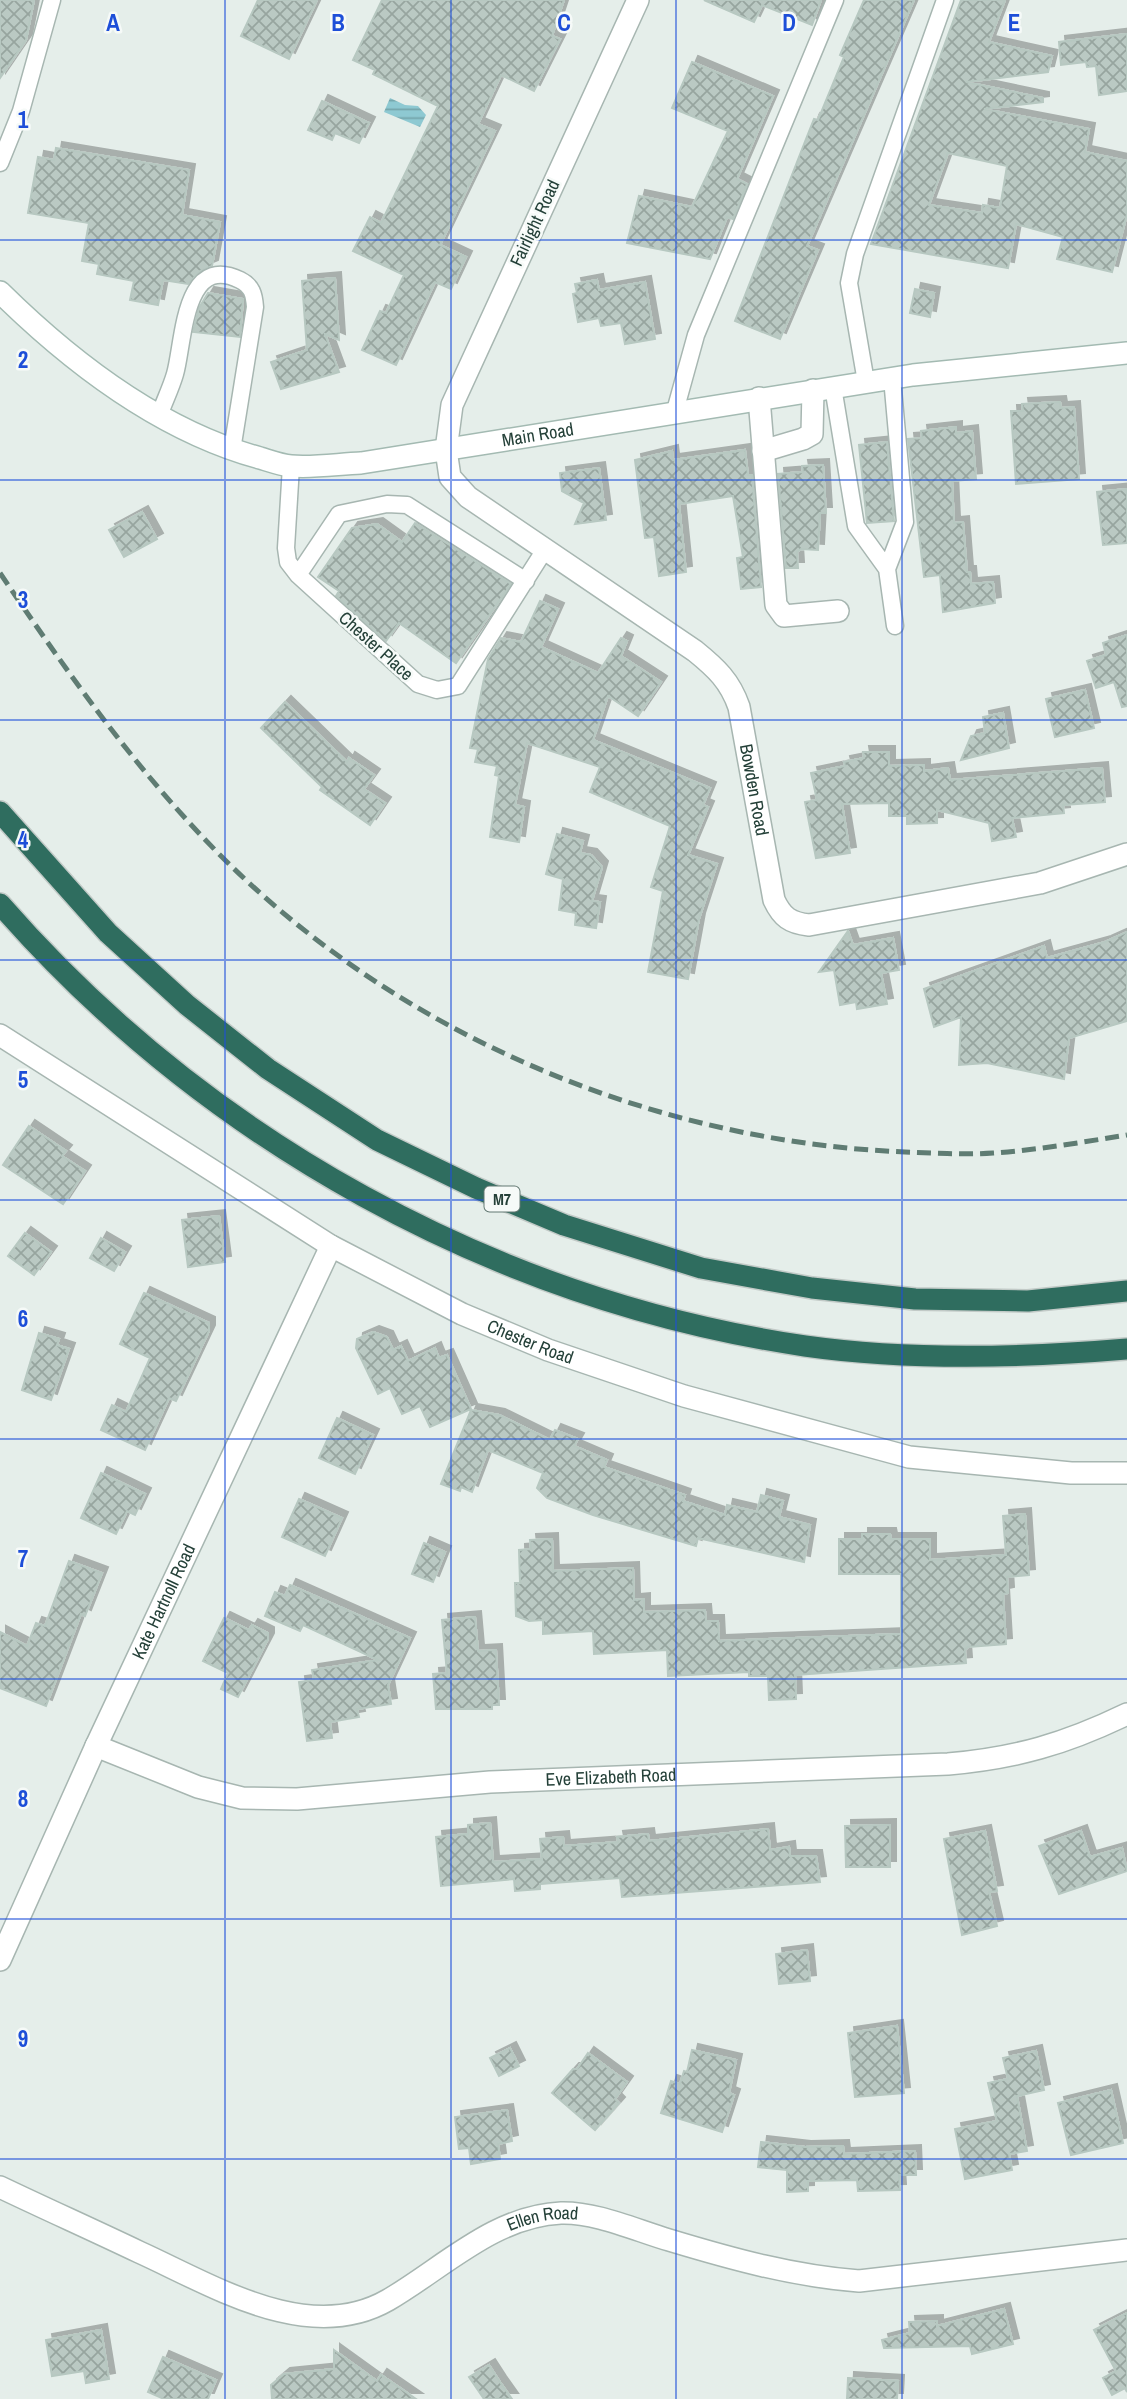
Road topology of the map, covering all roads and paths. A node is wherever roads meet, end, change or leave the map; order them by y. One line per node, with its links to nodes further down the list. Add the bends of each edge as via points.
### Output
1 (52, 0): 5 (lane, via 21,111)
2 (638, 0): 15 (street, Fairlight Road, via 452,405)
3 (835, 0): 12 (lane, via 696,335)
4 (945, 0): 9 (lane, via 855,254 849,283)
5 (0, 163)
6 (0, 292): 13 (street, Main Road, via 97,374)
7 (1127, 353): 8 (street, Main Road)
8 (892, 378): 9 (street, Main Road); 19 (lane, via 905,522)
9 (866, 382): 10 (street, Main Road)
10 (823, 388): 11 (street, Main Road); 16 (street, via 812,434); 19 (lane, via 856,526)
11 (759, 398): 12 (street, Main Road); 16 (street)
12 (675, 411): 15 (street, Main Road)
13 (159, 416): 14 (street, Main Road); 14 (lane, via 175,375 193,293 204,280 235,278 253,293 255,307)
14 (232, 450): 17 (street, Main Road)
15 (446, 450): 17 (street, Main Road, via 361,463); 18 (street, Bowden Road, via 450,477 468,497)
16 (763, 451): 22 (street, via 776,605 784,616)
17 (290, 466): 20 (lane, Chester Place, via 286,548 288,562)
18 (544, 551): 21 (lane, Chester Place); 25 (street, Bowden Road, via 695,651 732,687 774,900 780,914 793,923 809,925 1040,883)
19 (887, 569): 23 (lane)
20 (298, 575): 21 (lane, via 340,514 387,504 407,505); 21 (lane, Chester Place, via 418,684 437,690 458,686)
21 (526, 581)
22 (838, 611)
23 (895, 626)
24 (0, 812): 29 (highway, M7, via 108,933 187,1005 268,1069 377,1140 476,1188 564,1225 701,1268 812,1288 915,1299 1028,1301)
25 (1127, 854)
26 (0, 904): 30 (highway, via 130,1034 266,1138 384,1209 470,1252 583,1294 699,1327 807,1346 927,1356)
27 (0, 1035): 28 (street, Chester Road)
28 (331, 1246): 31 (street, Chester Road, via 462,1314 548,1350 830,1438 909,1457 985,1467); 33 (street, Kate Hartnoll Road)
29 (1127, 1290)
30 (1127, 1349)
31 (1127, 1473)
32 (1127, 1714): 33 (street, Eve Elizabeth Road, via 1005,1759 490,1782 297,1798 242,1798 198,1787)
33 (96, 1746): 34 (street, Kate Hartnoll Road)
34 (0, 1960)
35 (0, 2187): 36 (street, Ellen Road, via 235,2296 311,2315 338,2316 378,2305 509,2225 565,2213 766,2268 859,2281)
36 (1127, 2250)

